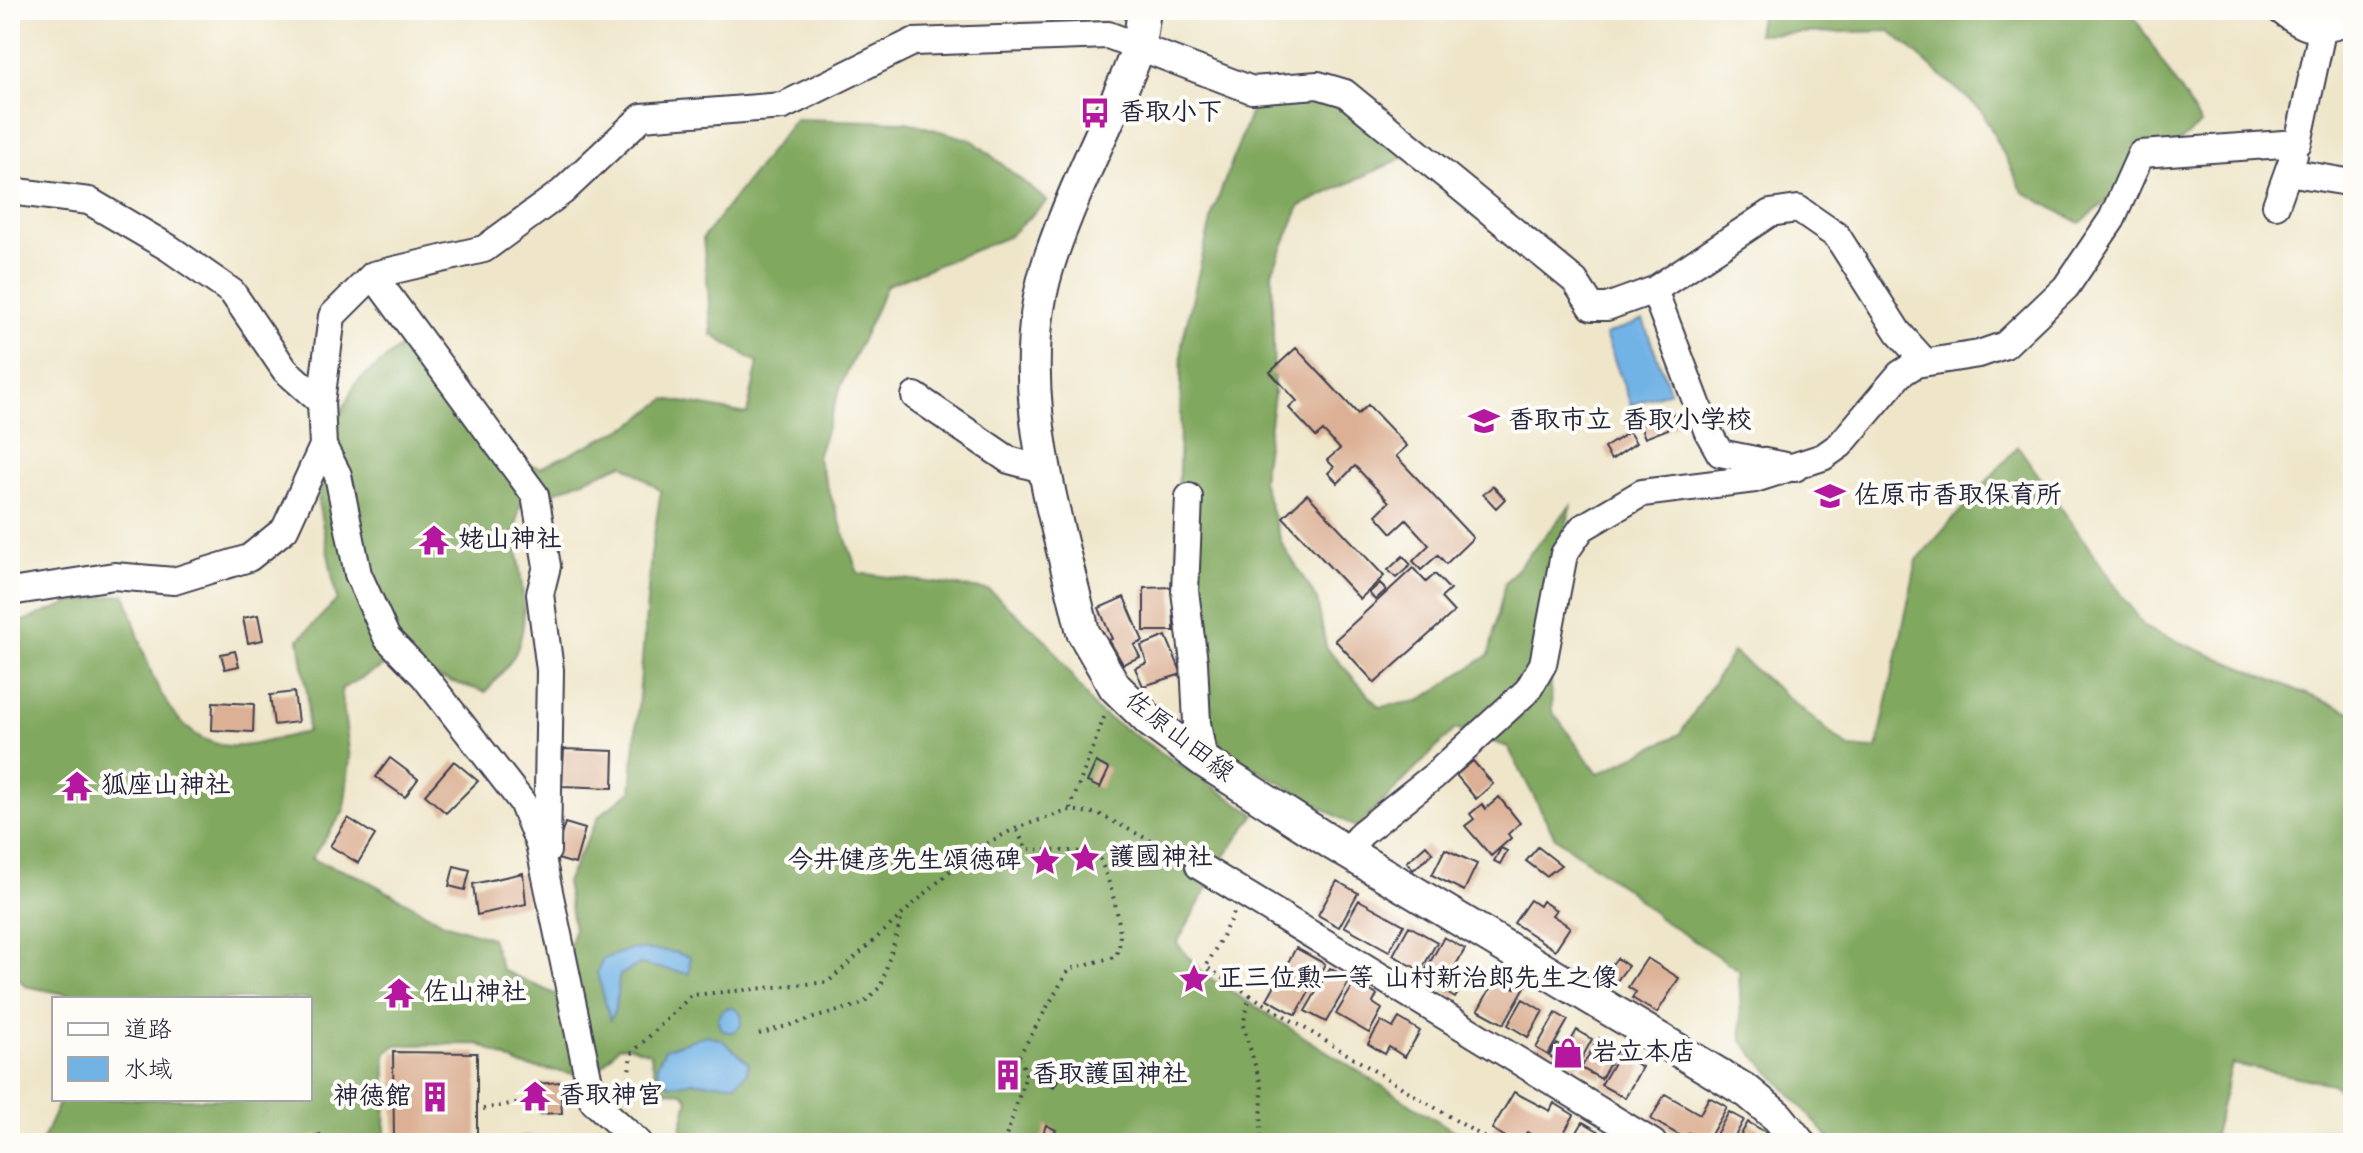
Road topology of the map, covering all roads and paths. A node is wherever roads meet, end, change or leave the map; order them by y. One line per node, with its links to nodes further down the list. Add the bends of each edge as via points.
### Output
1 (1144, 10): 5 (main road, 佐原山田線)
2 (2280, 10): 4 (street, via 2300,25)
3 (2353, 21): 4 (street)
4 (2322, 31): 6 (street)
5 (1139, 46): 11 (street, via 1108,35 913,42 783,106 642,117 562,192 484,249); 12 (street, via 1252,90 1318,85 1345,93 1575,281 1592,307); 18 (main road, 佐原山田線, via 1050,257 1035,324 1036,417)
6 (2298, 143): 7 (street); 13 (street, via 2141,154 2112,219 2066,287 2005,345)
7 (2288, 172): 8 (street); 10 (street)
8 (2353, 183)
9 (10, 191): 15 (street, via 89,201 169,248 232,292 285,370)
10 (2276, 205)
11 (373, 275): 15 (street, via 332,316); 27 (street, via 535,495 547,566 540,594 550,670)
12 (1654, 290): 13 (street, via 1770,213 1798,209 1837,236 1898,332); 17 (street, via 1720,453)
13 (1925, 362): 17 (street, via 1900,374 1840,445)
14 (915, 396): 18 (street, via 1009,460)
15 (321, 402): 16 (street)
16 (323, 446): 20 (street, via 285,529 249,558 174,581 114,576); 27 (street, via 338,475 358,574 387,638 424,676 522,802)
17 (1795, 468): 25 (street, via 1755,479 1642,493 1582,528 1564,554 1543,664 1528,690)
18 (1046, 470): 21 (main road, 佐原山田線, via 1083,632)
19 (1189, 497): 22 (street, via 1185,591)
20 (10, 592)
21 (1115, 687): 22 (main road, 佐原山田線); 23 (path)
22 (1204, 761): 25 (main road, 佐原山田線)
23 (1070, 810): 24 (path); 26 (path, via 1126,825)
24 (1016, 828): 29 (path, via 972,851); 33 (path, via 1026,849 1084,852 1100,859 1113,896 1120,946 1115,957 1069,969)
25 (1346, 852): 42 (main road, 佐原山田線, via 1748,1092)
26 (1195, 864): 28 (street)
27 (547, 879): 37 (street, via 593,1101)
28 (1244, 892): 30 (path, via 1206,967); 41 (street)
29 (902, 917): 31 (path, via 881,986 862,1004); 34 (path, via 828,982 692,995 631,1054)
30 (1250, 995): 39 (path, via 1243,1025 1262,1088); 40 (path)
31 (759, 1034)
32 (1021, 1059): 38 (path, via 1026,1075)
33 (1015, 1063)
34 (627, 1090)
35 (537, 1099): 36 (path)
36 (483, 1109)
37 (639, 1143)
38 (1004, 1143)
39 (1261, 1143)
40 (1493, 1143)
41 (1653, 1143)
42 (1799, 1143)

